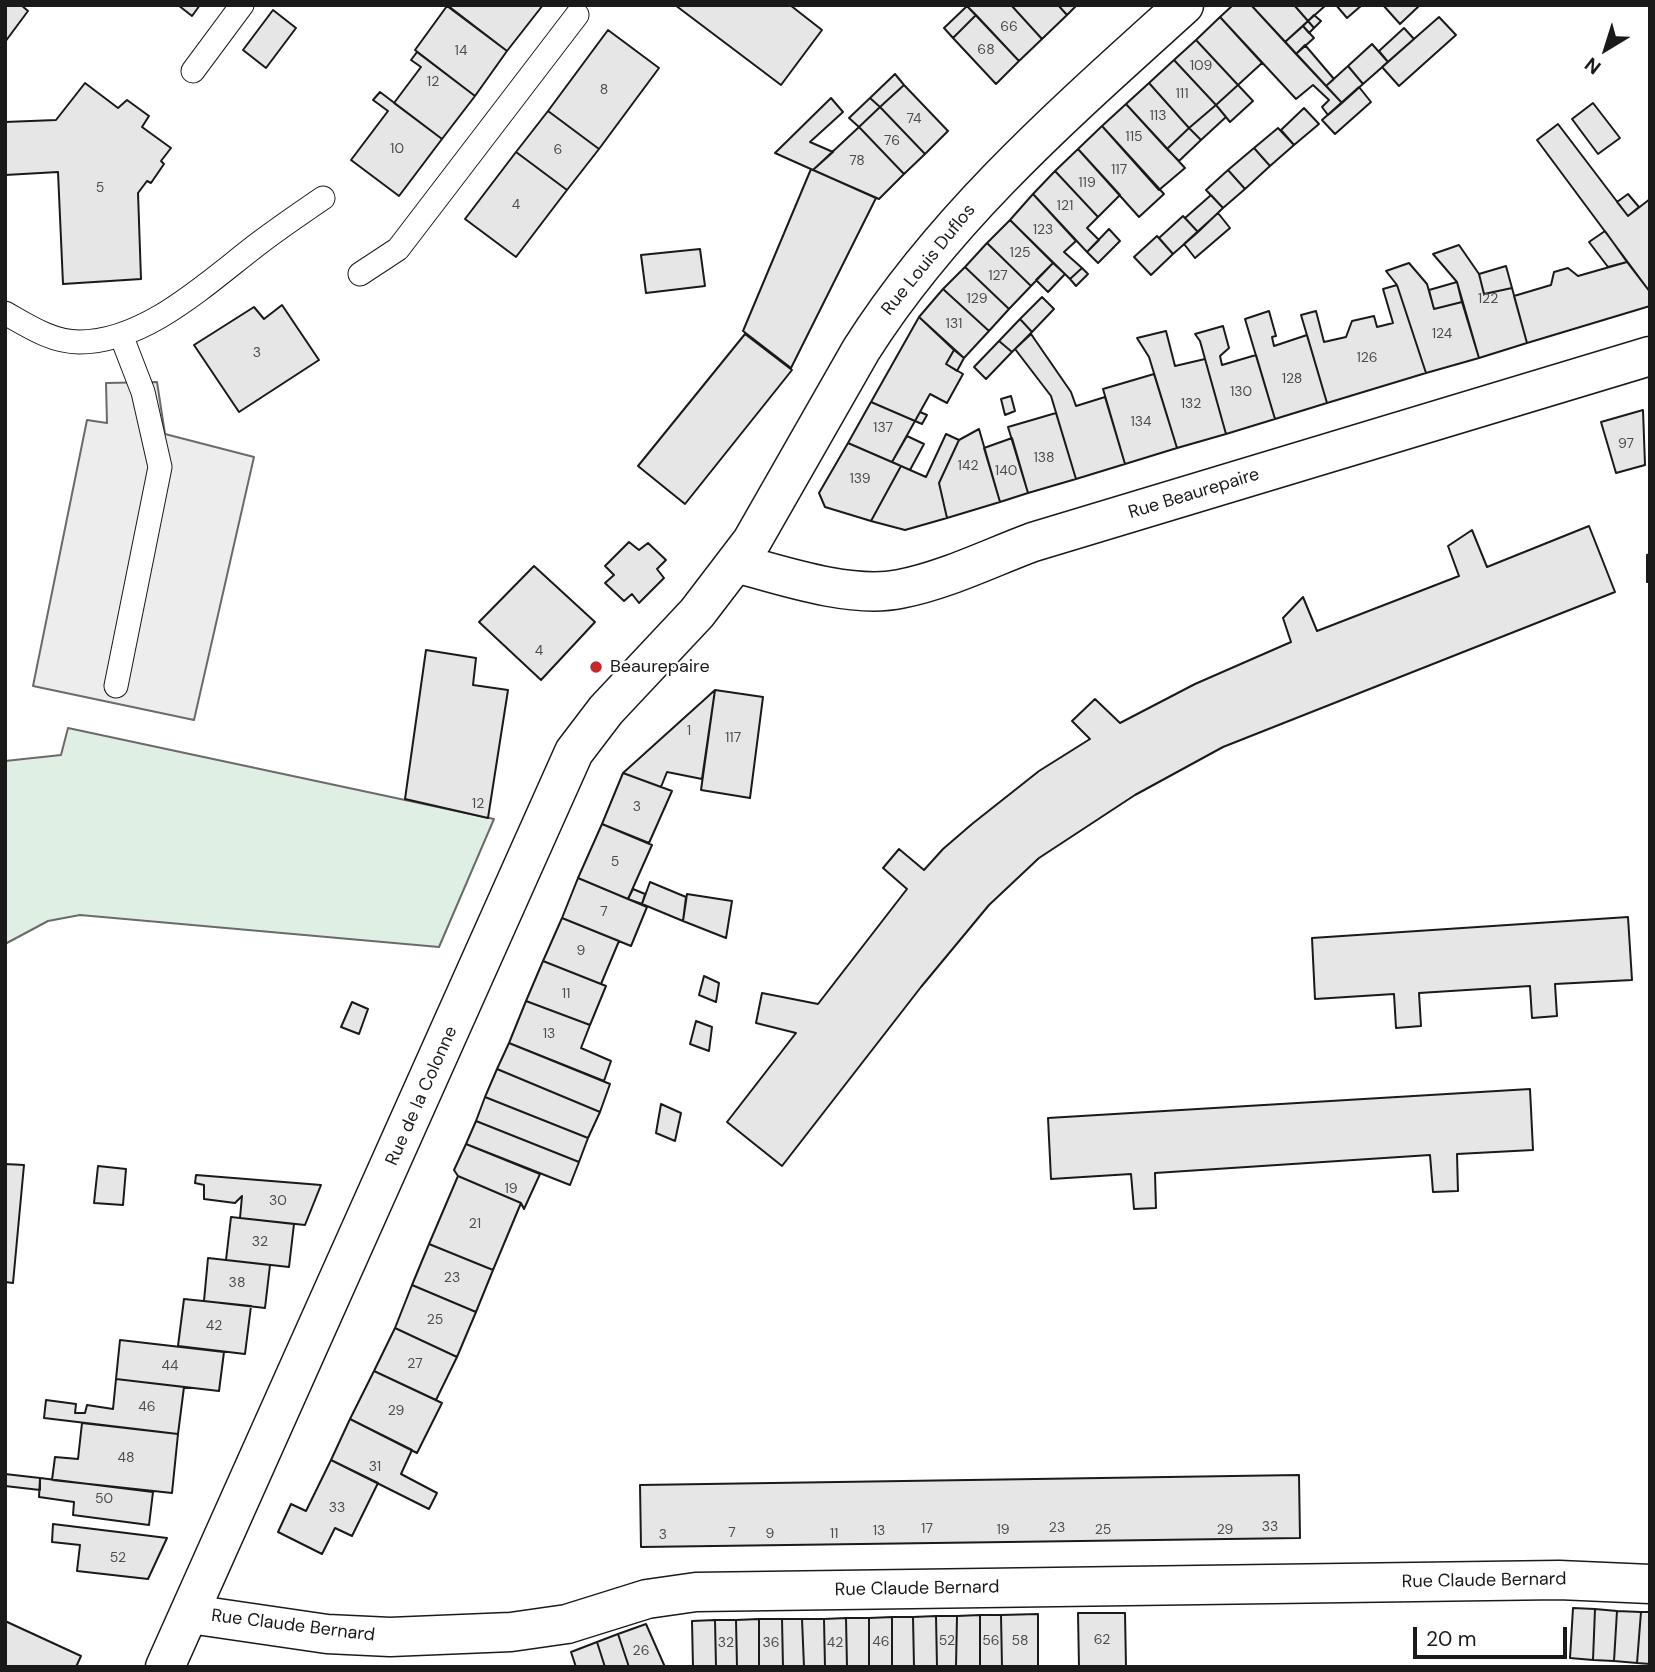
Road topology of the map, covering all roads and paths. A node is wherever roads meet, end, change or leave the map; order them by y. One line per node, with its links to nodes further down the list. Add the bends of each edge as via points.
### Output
1 (242, 5): 4 (lane)
2 (1184, 5): 10 (street, Rue Louis Duflos, via 1018,159 933,252 868,339)
3 (577, 15): 6 (lane, via 398,249)
4 (193, 71)
5 (323, 198): 8 (lane, via 177,308)
6 (360, 274)
7 (5, 313): 8 (lane, via 47,336 78,342)
8 (121, 335): 11 (lane, via 143,392 160,467)
9 (1650, 356): 10 (street, Rue Beaurepaire, via 1033,542 916,585 865,591)
10 (736, 564): 13 (street, Rue de la Colonne, via 574,751)
11 (116, 686)
12 (1650, 1584): 13 (street, Rue Claude Bernard, via 1559,1580 696,1592 647,1599 544,1629 390,1637 327,1634)
13 (190, 1614): 14 (street, Rue de la Colonne)
14 (166, 1667)

